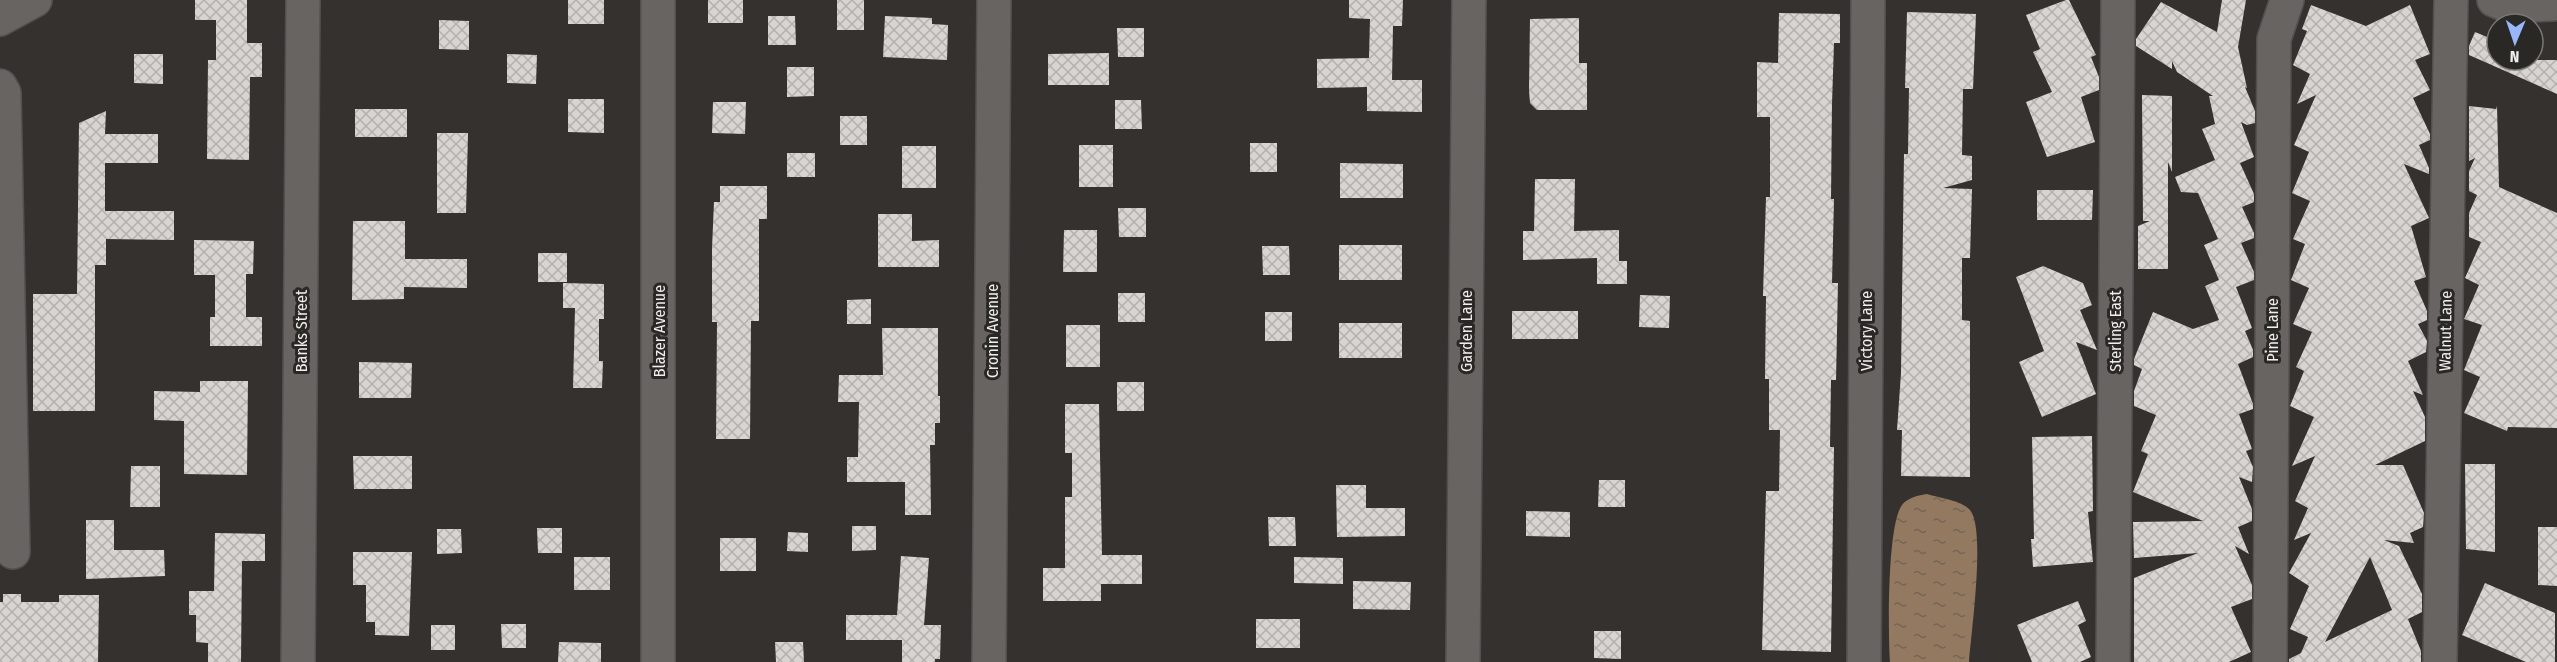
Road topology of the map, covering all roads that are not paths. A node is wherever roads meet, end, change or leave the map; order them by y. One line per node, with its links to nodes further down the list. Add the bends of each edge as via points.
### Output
1 (35, 0): 12 (street)
2 (303, 0): 15 (street, Banks Street)
3 (657, 0): 16 (street, Blazer Avenue)
4 (994, 0): 17 (street, Cronin Avenue)
5 (1469, 0): 18 (street, Garden Lane)
6 (1868, 0): 19 (street, Victory Lane)
7 (2118, 0): 20 (street, Sterling East)
8 (2287, 0): 21 (street, Pine Lane, via 2274,39)
9 (2451, 0): 22 (street, Walnut Lane)
10 (2494, 0): 11 (street, via 2509,6)
11 (2557, 2)
12 (0, 19)
13 (0, 86): 14 (street, via 4,93)
14 (13, 552)
15 (298, 662)
16 (658, 662)
17 (989, 662)
18 (1463, 662)
19 (1864, 662)
20 (2113, 662)
21 (2270, 662)
22 (2440, 662)

